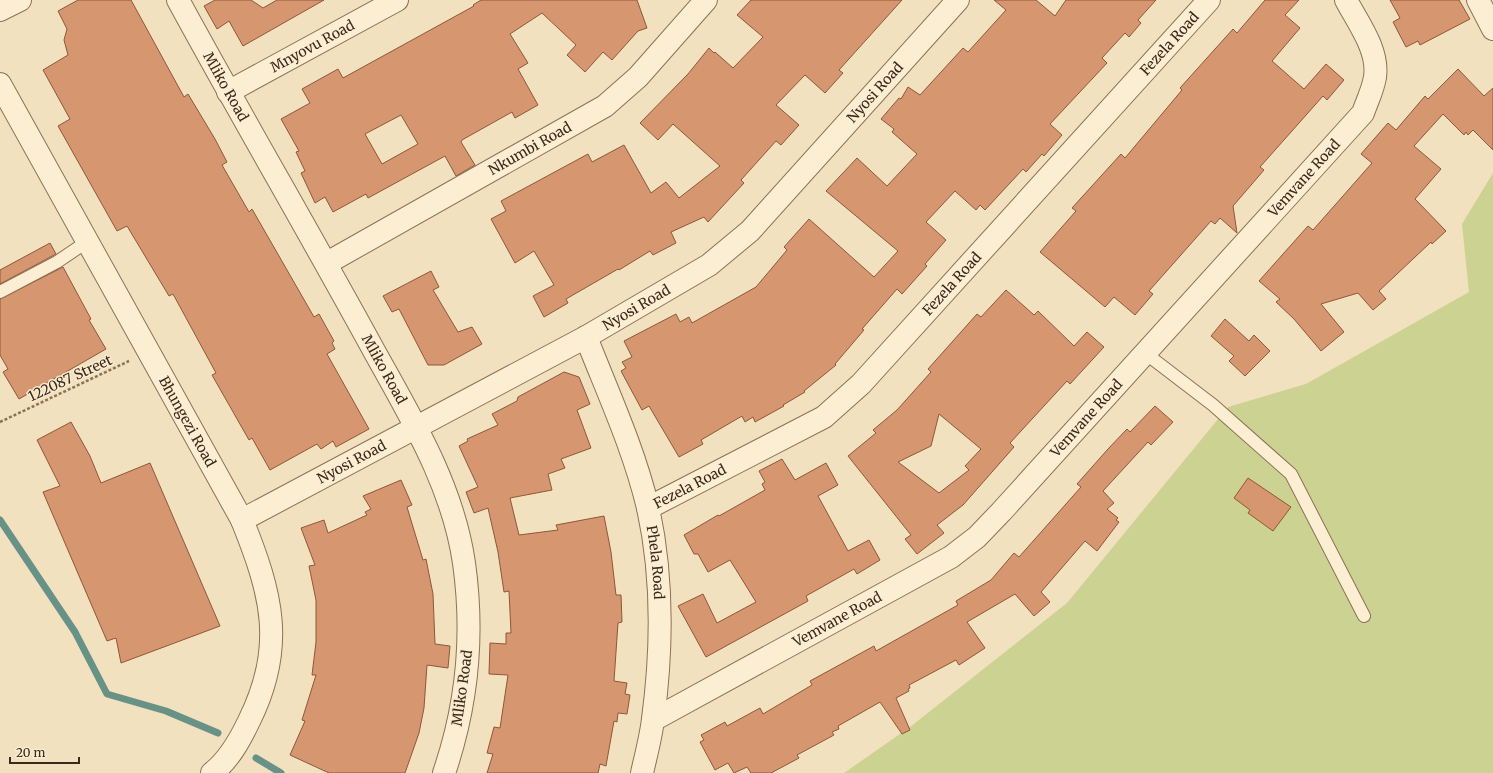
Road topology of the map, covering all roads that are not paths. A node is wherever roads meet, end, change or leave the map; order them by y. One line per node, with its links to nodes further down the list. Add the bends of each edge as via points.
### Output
1 (20, 0): 9 (street)
2 (178, 0): 12 (street, Mliko Road)
3 (397, 0): 12 (street, Mnyovu Road)
4 (706, 0): 14 (street, Nkumbi Road, via 638,77 605,106)
5 (958, 0): 16 (street, Nyosi Road, via 750,231 709,265)
6 (1209, 0): 19 (street, Fezela Road, via 845,399 824,417)
7 (1346, 0): 17 (street, Vemvane Road, via 1373,56 1375,76 1363,113)
8 (1478, 0): 10 (street)
9 (0, 10)
10 (1493, 29)
11 (0, 84): 13 (street, Bhungezi Road)
12 (228, 92): 14 (street, Mliko Road)
13 (88, 241): 15 (lane, via 57,262); 20 (street, Bhungezi Road)
14 (326, 263): 18 (street, Mliko Road)
15 (0, 292)
16 (586, 337): 18 (street, Nyosi Road); 19 (street, Phela Road, via 632,454)
17 (1146, 353): 21 (lane, via 1212,405 1290,474); 22 (street, Vemvane Road, via 1001,512 951,557)
18 (416, 427): 20 (street, Nyosi Road); 24 (street, Mliko Road, via 442,482 464,562 468,617 467,669 461,715)
19 (648, 508): 22 (street, Phela Road, via 656,561 658,602 658,653)
20 (242, 520): 23 (street, Bhungezi Road, via 260,564 269,600 271,654 260,700 239,743)
21 (1364, 616)
22 (653, 720): 25 (street, Phela Road)
23 (212, 773)
24 (444, 773)
25 (642, 773)

